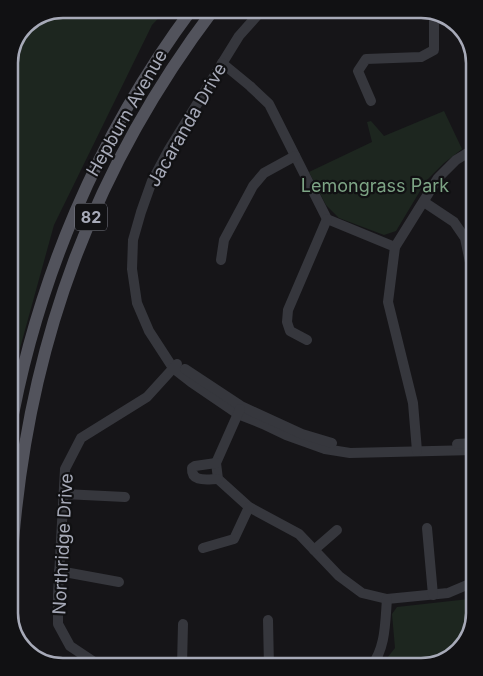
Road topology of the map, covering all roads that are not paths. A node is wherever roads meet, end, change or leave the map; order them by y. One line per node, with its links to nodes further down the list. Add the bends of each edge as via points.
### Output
1 (186, 18): 17 (main road, Hepburn Avenue / 82, via 132,99 76,209 34,326)
2 (208, 18): 26 (main road, Hepburn Avenue / 82, via 162,82 121,154 92,216 59,301 42,360 24,449)
3 (255, 18): 6 (street, Jacaranda Drive, via 239,36)
4 (261, 18): 6 (street, Jacaranda Drive)
5 (434, 20): 7 (street, via 434,50 422,56 366,59 358,71)
6 (224, 65): 9 (street, via 268,104); 16 (street, Jacaranda Drive, via 155,187 141,230 137,257 140,295 147,316)
7 (371, 101)
8 (466, 154): 10 (street, via 438,178)
9 (295, 156): 11 (street); 14 (street, via 264,173 253,186 224,240)
10 (424, 202): 12 (street, via 454,222); 13 (street)
11 (327, 219): 13 (street); 15 (street, via 288,310 290,331)
12 (466, 243)
13 (395, 247): 20 (street, via 388,302 413,403)
14 (220, 260)
15 (307, 340)
16 (175, 365): 18 (street, Jacaranda Drive); 24 (street, Northridge Drive, via 148,397 81,438 65,469)
17 (18, 391)
18 (240, 410): 20 (street, Jacaranda Drive, via 330,443); 22 (street)
19 (466, 444): 20 (street, Jacaranda Drive)
20 (417, 448): 21 (street, Jacaranda Drive)
21 (466, 450)
22 (216, 463): 23 (street); 23 (street, via 195,466 192,472 198,479)
23 (218, 478): 27 (street)
24 (64, 494): 25 (street); 32 (street, Northridge Drive)
25 (125, 497)
26 (18, 500)
27 (249, 507): 30 (street, via 234,539); 31 (street, via 299,534)
28 (426, 528): 35 (street)
29 (337, 530): 31 (street)
30 (203, 548)
31 (314, 550): 36 (street, via 339,576 362,593)
32 (59, 571): 33 (street); 39 (street, Northridge Drive, via 58,624 70,646)
33 (119, 582)
34 (466, 585): 35 (street, via 448,593)
35 (433, 594): 36 (street)
36 (387, 599): 42 (street, via 384,638)
37 (268, 620): 41 (street)
38 (183, 624): 40 (street)
39 (88, 658)
40 (182, 658)
41 (269, 658)
42 (378, 658)

